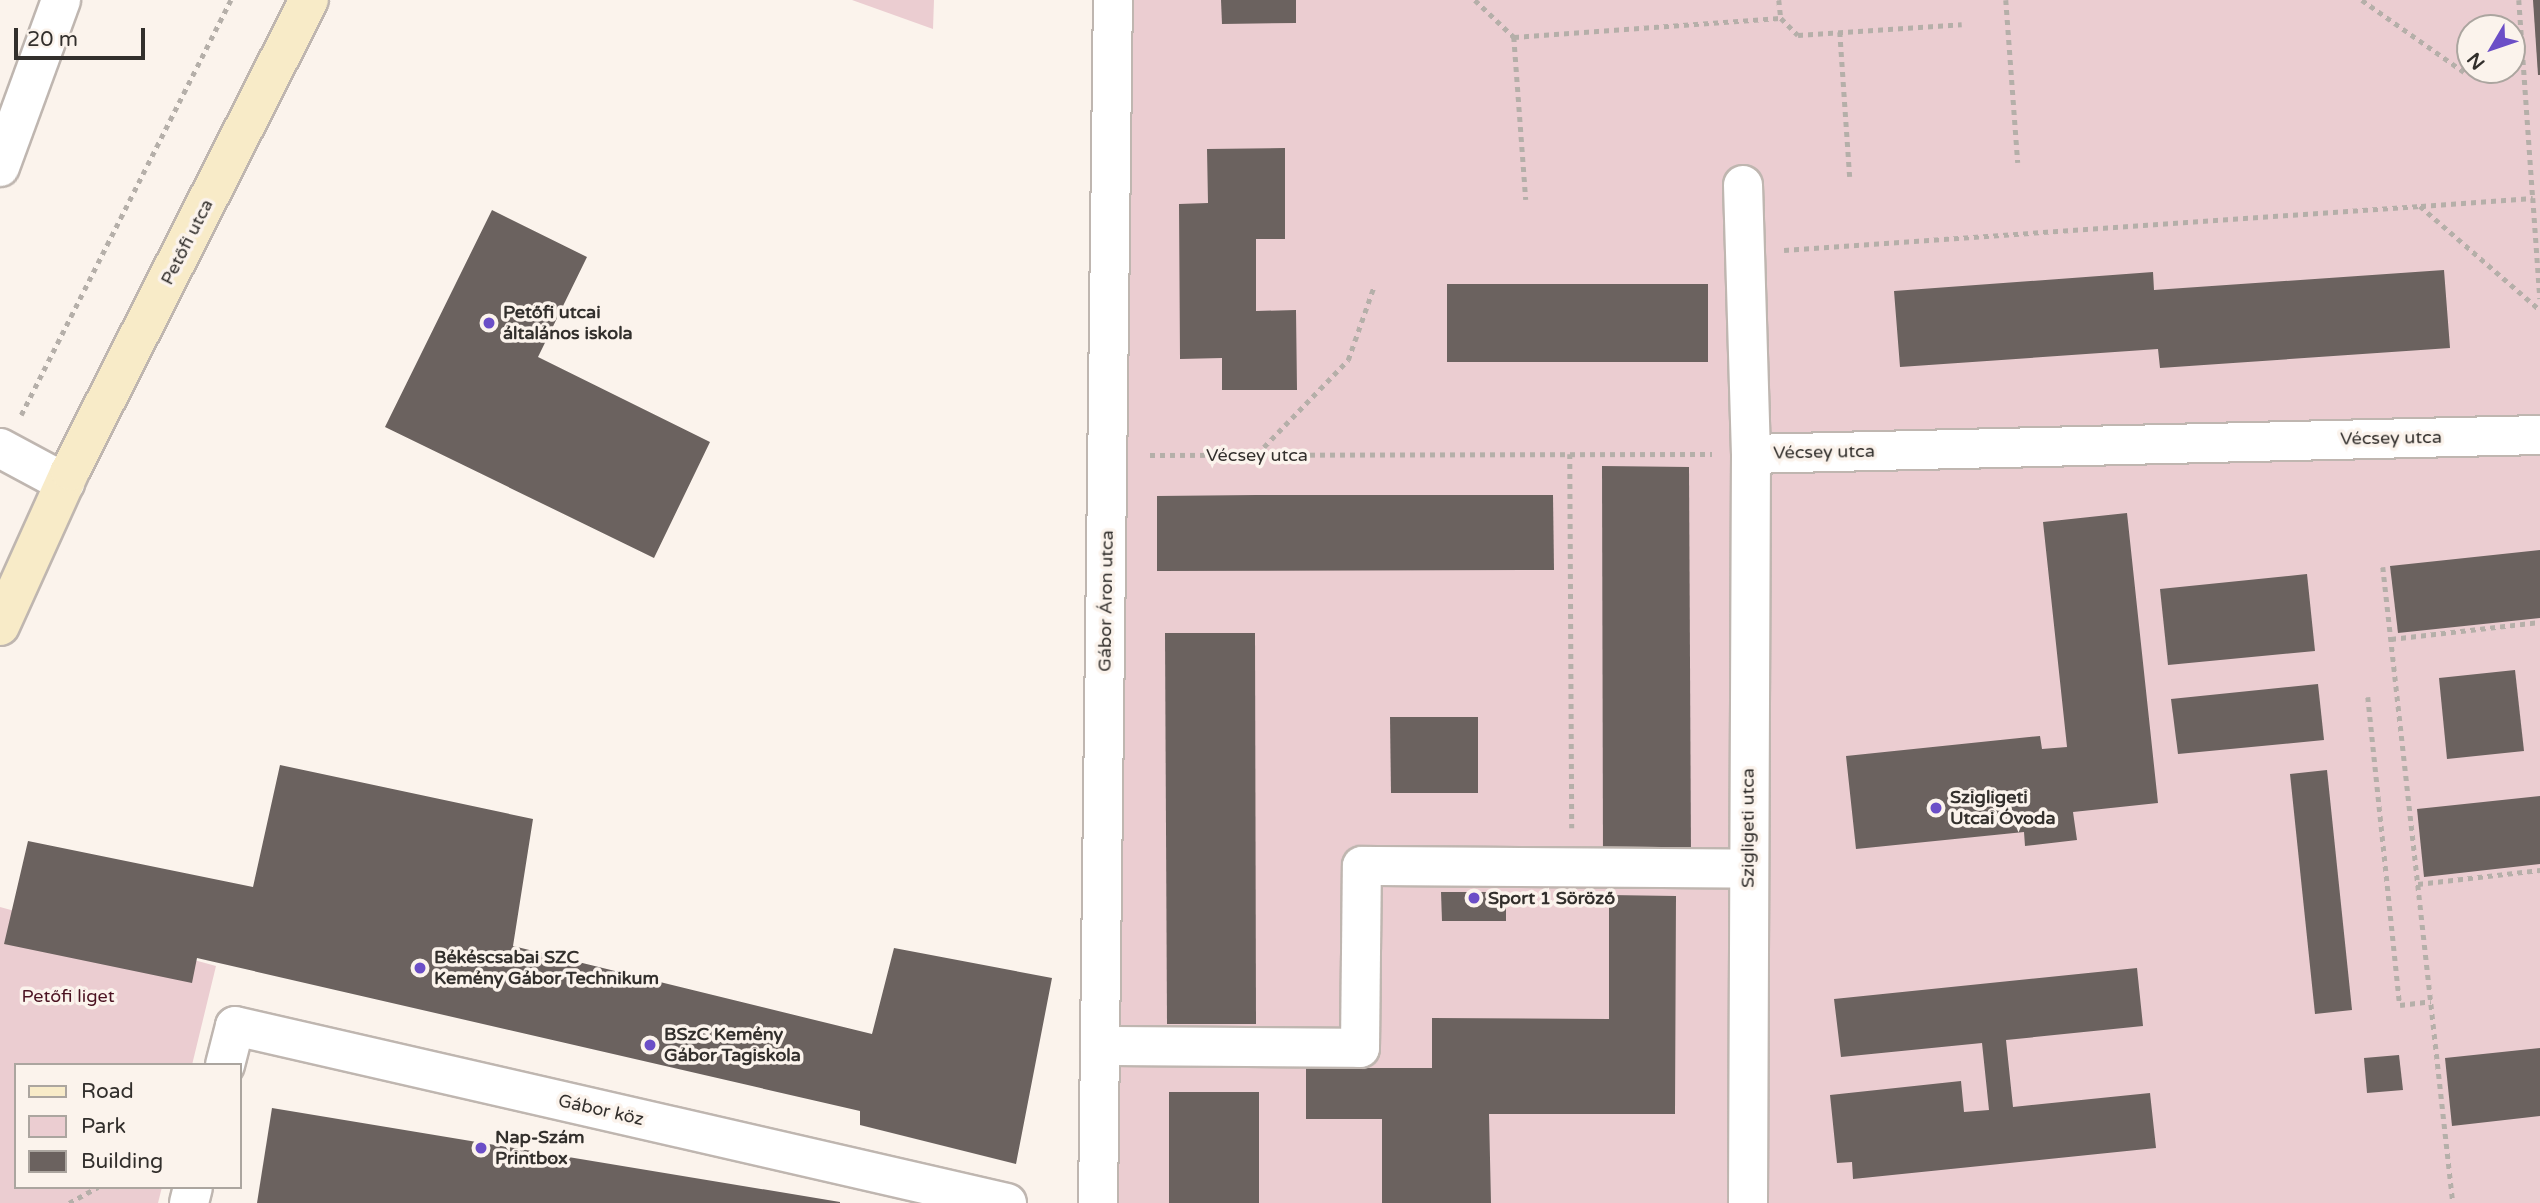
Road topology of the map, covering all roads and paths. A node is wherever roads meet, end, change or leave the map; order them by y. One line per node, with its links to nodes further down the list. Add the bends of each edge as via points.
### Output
1 (61, 0): 16 (street)
2 (231, 0): 27 (path)
3 (309, 0): 32 (main road, Petőfi utca)
4 (1113, 0): 30 (street, Gábor Áron utca)
5 (1475, 0): 13 (path)
6 (1779, 0): 10 (path)
7 (2006, 0): 15 (path)
8 (2362, 0): 14 (path)
9 (2519, 0): 19 (path)
10 (1781, 18): 12 (path, via 1798,35); 13 (path)
11 (1962, 24): 12 (path)
12 (1840, 32): 17 (path)
13 (1514, 37): 20 (path)
14 (2456, 66)
15 (2018, 163)
16 (0, 167)
17 (1850, 177)
18 (1743, 185): 29 (street, Szigligeti utca)
19 (2533, 198): 21 (path); 24 (path)
20 (1526, 200)
21 (2420, 206): 22 (path); 25 (path)
22 (1780, 250)
23 (1374, 286): 31 (path, via 1348,360)
24 (2540, 299)
25 (2540, 310)
26 (2540, 435): 29 (street, Vécsey utca)
27 (2, 449): 32 (street)
28 (1570, 454): 29 (path, Vécsey utca); 31 (path, Vécsey utca); 38 (path)
29 (1751, 454): 39 (street, Szigligeti utca)
30 (1107, 455): 31 (path, Vécsey utca); 43 (street, Gábor Áron utca)
31 (1256, 455)
32 (65, 483): 35 (main road, Petőfi utca)
33 (2383, 567): 36 (path)
34 (2540, 622): 36 (path)
35 (0, 626)
36 (2391, 639): 41 (path)
37 (2368, 697): 42 (path, via 2400,1005)
38 (1573, 868): 39 (street); 43 (street, via 1362,866 1360,1048)
39 (1748, 869): 49 (street, Szigligeti utca)
40 (2540, 870): 41 (path)
41 (2418, 884): 42 (path)
42 (2431, 1002): 50 (path)
43 (1100, 1045): 48 (street, Gábor Áron utca)
44 (226, 1063): 47 (street, Gábor köz, via 235,1026)
45 (94, 1189): 46 (path)
46 (69, 1203)
47 (1007, 1203)
48 (1098, 1203)
49 (1748, 1203)
50 (2453, 1203)

